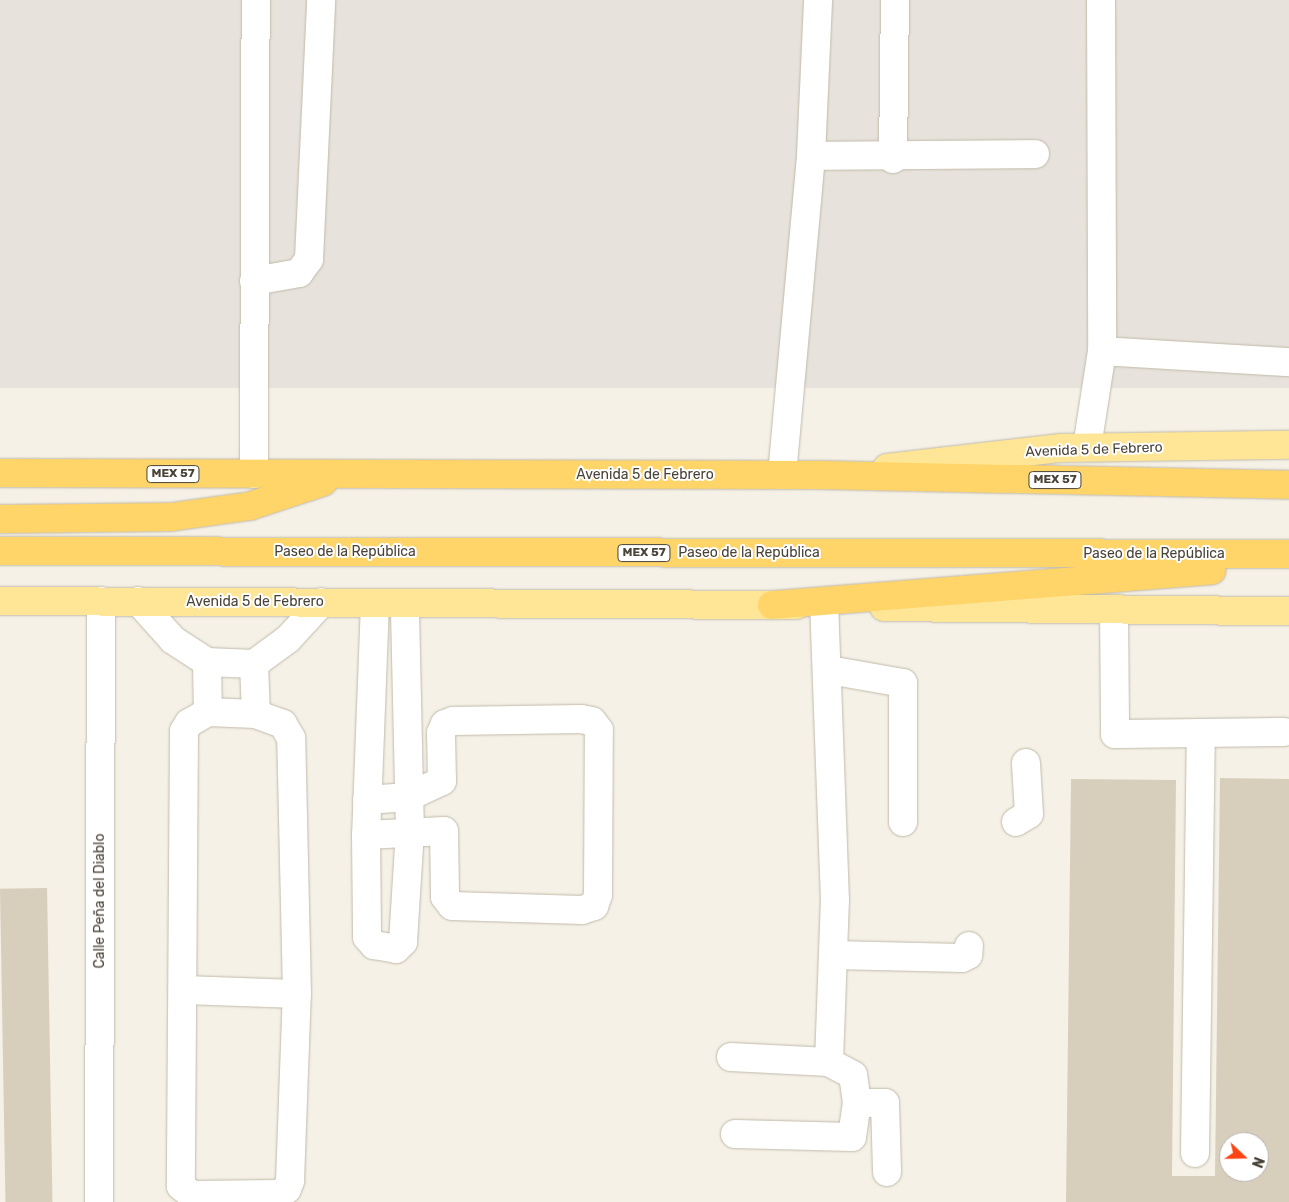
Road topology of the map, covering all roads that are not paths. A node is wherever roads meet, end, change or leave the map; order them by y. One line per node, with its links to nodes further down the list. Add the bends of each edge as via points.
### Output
1 (256, 0): 9 (street)
2 (321, 0): 9 (street, via 309,260 299,273)
3 (818, 0): 7 (street)
4 (894, 0): 8 (street)
5 (1101, 0): 10 (street)
6 (1035, 154): 8 (street)
7 (812, 156): 8 (street); 17 (street)
8 (893, 159)
9 (254, 281): 15 (street)
10 (1102, 352): 11 (street); 13 (street)
11 (1289, 362)
12 (1289, 445): 13 (main road, Avenida 5 de Febrero)
13 (1087, 447): 18 (main road, Avenida 5 de Febrero)
14 (0, 474): 15 (highway, Avenida 5 de Febrero / MEX 57)
15 (254, 474): 16 (highway, Avenida 5 de Febrero / MEX 57)
16 (346, 474): 17 (highway, Avenida 5 de Febrero / MEX 57); 20 (highway, via 250,506 172,517)
17 (782, 475): 18 (highway, Avenida 5 de Febrero / MEX 57)
18 (821, 475): 19 (highway, MEX 57)
19 (1289, 484)
20 (0, 519)
21 (0, 551): 22 (highway, Paseo de la República / MEX 57)
22 (1289, 554)
23 (1289, 564): 30 (highway)
24 (0, 601): 25 (main road, Avenida 5 de Febrero)
25 (101, 601): 26 (main road, Avenida 5 de Febrero); 58 (street, Calle Peña del Diablo)
26 (138, 601): 27 (main road, Avenida 5 de Febrero); 34 (street, via 173,640)
27 (322, 602): 28 (main road, Avenida 5 de Febrero); 35 (street, via 288,639)
28 (375, 603): 29 (main road, Avenida 5 de Febrero); 43 (street)
29 (405, 603): 30 (main road, Avenida 5 de Febrero); 42 (street)
30 (772, 605): 31 (main road, Avenida 5 de Febrero)
31 (824, 606): 32 (main road, Avenida 5 de Febrero); 36 (street)
32 (1114, 609): 33 (main road, Avenida 5 de Febrero); 40 (street, via 1115,734)
33 (1289, 611)
34 (207, 662): 35 (street); 37 (street)
35 (254, 664): 38 (street)
36 (828, 670): 44 (street, via 903,683); 49 (street)
37 (208, 712): 38 (street); 50 (street, via 189,722 184,731)
38 (256, 714): 51 (street, via 283,724 291,738)
39 (1284, 732): 40 (street)
40 (1201, 733): 56 (street)
41 (1026, 763): 45 (street, via 1029,814)
42 (408, 797): 43 (street); 46 (street); 46 (street, via 442,781 441,734 445,724 453,721 581,719 592,721 599,730 598,895 594,906 582,910 452,906 445,897 444,831)
43 (367, 800): 47 (street)
44 (903, 822)
45 (1016, 822)
46 (410, 832): 47 (street); 47 (street, via 403,942 396,949 374,946 367,937)
47 (366, 835)
48 (969, 946): 49 (street, via 968,955 962,958)
49 (833, 954): 53 (street)
50 (184, 990): 51 (street); 51 (street, via 181,1186 192,1195 278,1194 287,1189)
51 (297, 994)
52 (730, 1057): 53 (street)
53 (830, 1062): 54 (street, via 853,1075)
54 (857, 1102): 55 (street, via 855,1132 845,1139); 57 (street, via 885,1103)
55 (735, 1134)
56 (1195, 1153)
57 (887, 1172)
58 (98, 1202)

